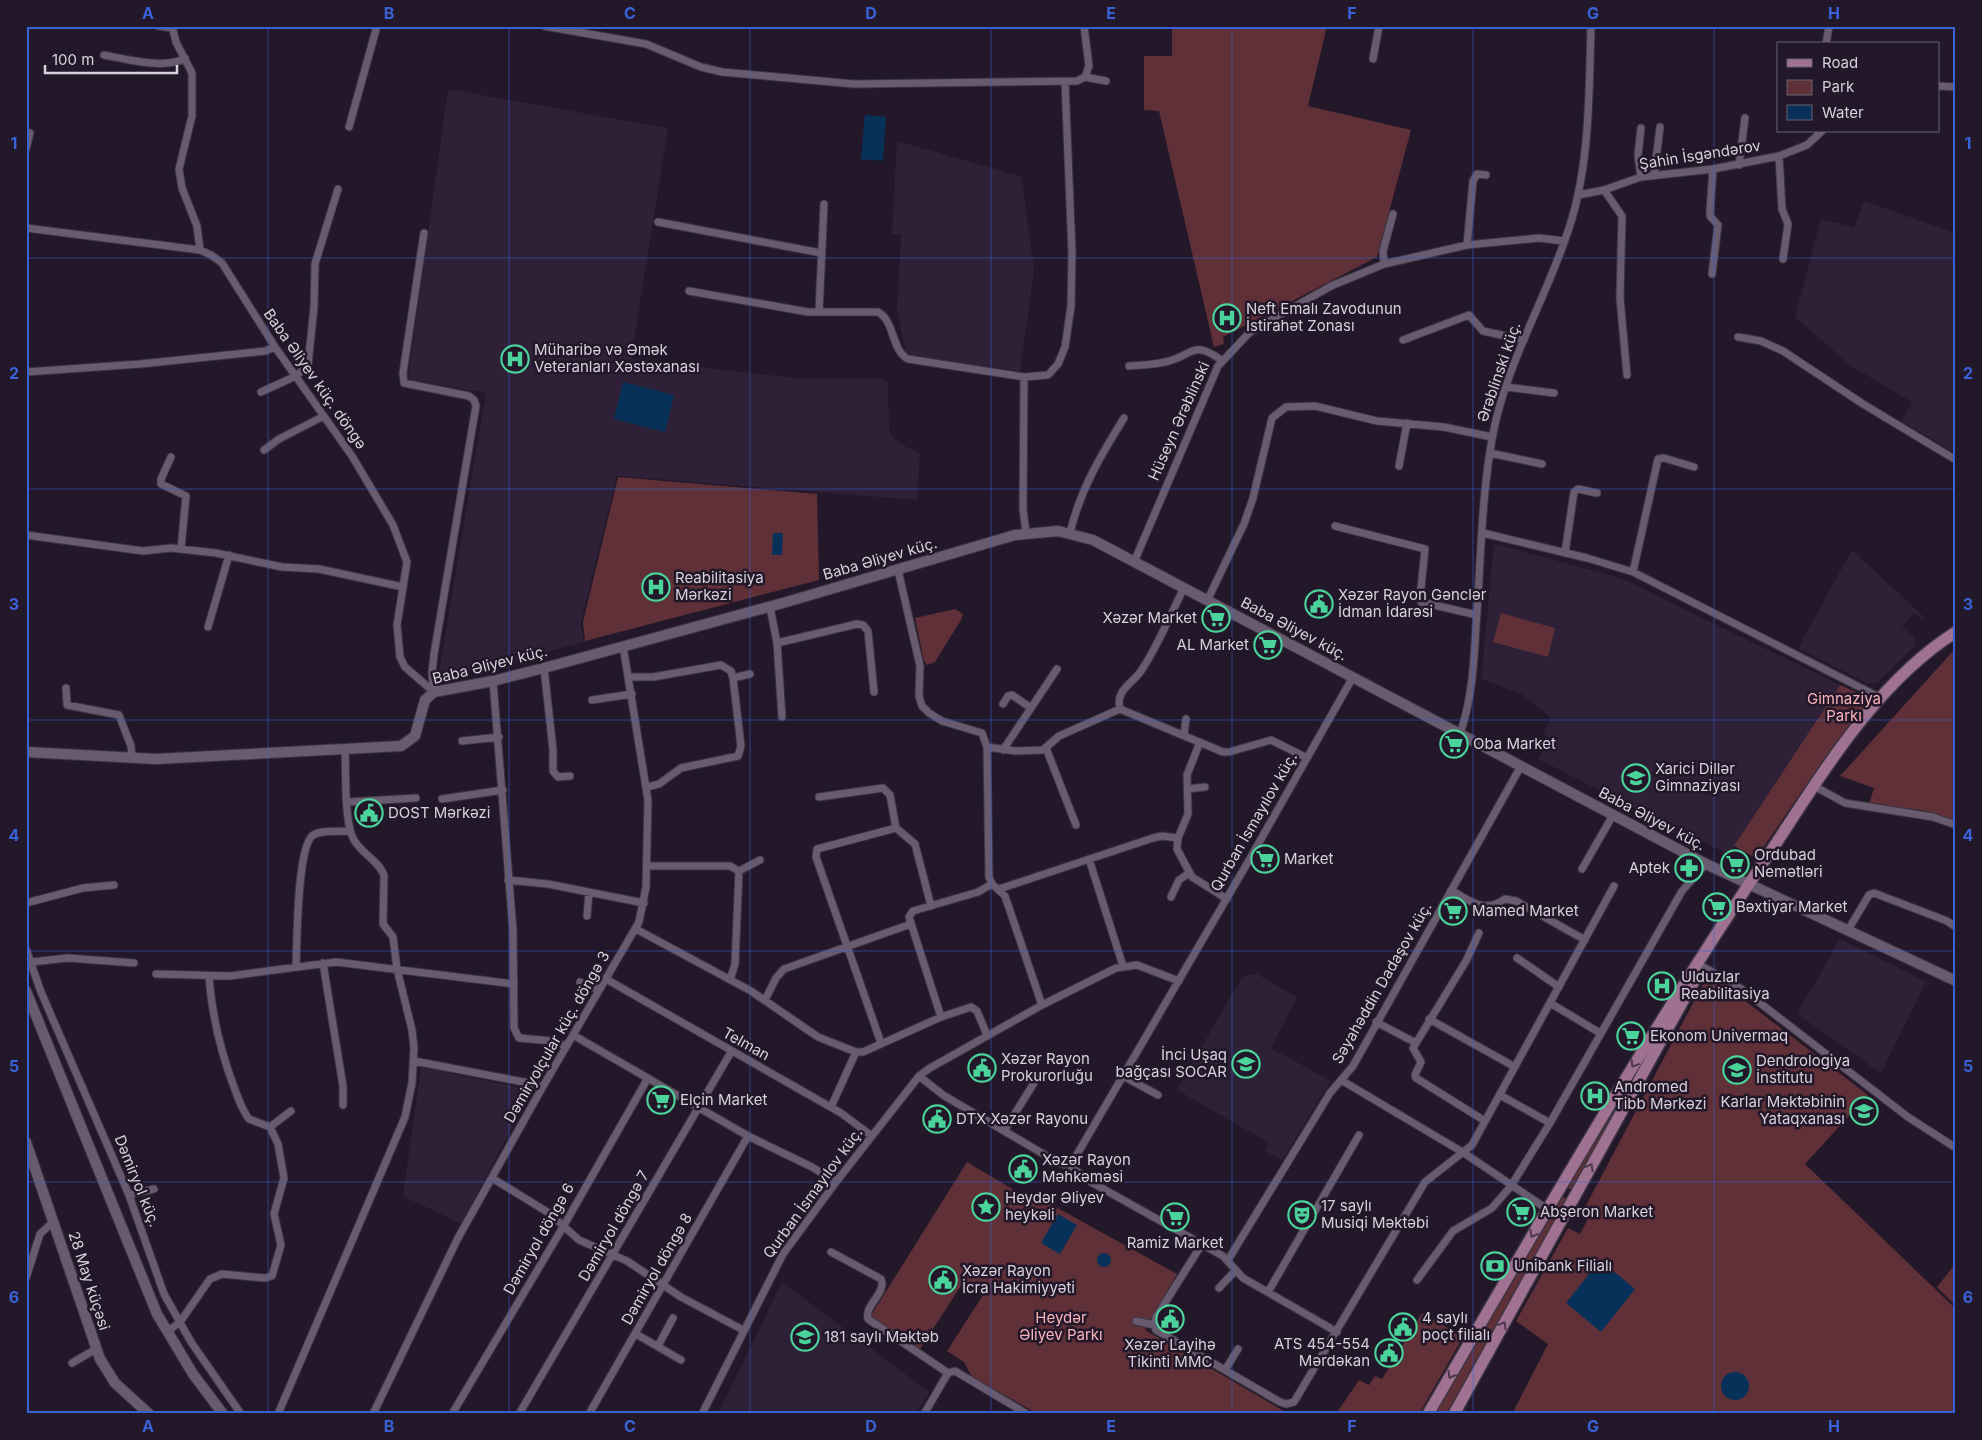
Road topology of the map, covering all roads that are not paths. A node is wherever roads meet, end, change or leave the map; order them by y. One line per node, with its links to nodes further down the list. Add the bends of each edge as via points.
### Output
1 (158, 26): 8 (street)
2 (377, 26): 19 (street)
3 (544, 26): 15 (street, via 628,40 658,48 701,67 754,77 854,84)
4 (1084, 26): 13 (street, via 1089,66)
5 (1379, 26): 12 (street)
6 (1591, 26): 33 (street, Ərəblinski küç., via 1588,103)
7 (1829, 26): 9 (street)
8 (172, 27): 11 (street)
9 (1826, 42)
10 (104, 55): 11 (street, via 167,64)
11 (185, 58): 41 (street, via 192,73 193,106 179,169 182,188 197,226)
12 (1373, 59)
13 (1085, 77): 14 (street); 15 (street)
14 (1106, 81)
15 (1065, 82): 57 (street, via 1072,273 1067,339 1063,354 1052,371 1042,376)
16 (1940, 86): 17 (street)
17 (1956, 87)
18 (1745, 118): 26 (street)
19 (350, 127)
20 (1660, 127): 29 (street)
21 (1641, 128): 30 (street, via 1638,155)
22 (30, 132): 24 (street)
23 (1819, 132): 25 (street, Şahin İsgəndərov, via 1807,145)
24 (26, 149)
25 (1779, 156): 26 (street, Şahin İsgəndərov); 43 (street, via 1782,209 1788,224)
26 (1739, 164): 27 (street, Şahin İsgəndərov)
27 (1713, 169): 29 (street, Şahin İsgəndərov); 45 (street, via 1710,216 1718,224)
28 (1486, 175): 40 (street, via 1477,174 1473,181)
29 (1654, 175): 30 (street, Şahin İsgəndərov)
30 (1641, 177): 32 (street, Şahin İsgəndərov)
31 (338, 189): 56 (street, via 315,264 310,354 304,370)
32 (1604, 190): 33 (street, Şahin İsgəndərov); 55 (street, via 1623,221 1620,298)
33 (1578, 195): 39 (street, Ərəblinski küç.)
34 (824, 204): 42 (street)
35 (1393, 214): 44 (street, via 1383,251)
36 (658, 222): 42 (street)
37 (26, 228): 41 (street, Baba Əliyev küç. döngə)
38 (424, 232): 101 (street, via 404,382 469,396 476,406 434,654)
39 (1564, 242): 40 (street, Hüseyn Ərəblinski, via 1539,238); 50 (street, Ərəblinski küç.)
40 (1468, 245): 44 (street, Hüseyn Ərəblinski)
41 (200, 250): 51 (street, Baba Əliyev küç. döngə, via 222,263)
42 (821, 253): 47 (street)
43 (1783, 259)
44 (1384, 264): 52 (street, Hüseyn Ərəblinski, via 1331,286 1266,322)
45 (1712, 274)
46 (689, 291): 47 (street)
47 (819, 312): 57 (street, via 878,312 886,319 901,353 908,359)
48 (1738, 338): 68 (street, via 1761,341 1783,350 1863,404)
49 (1402, 340): 50 (street, via 1465,316 1473,317 1482,331)
50 (1524, 340): 58 (street, Ərəblinski küç.)
51 (275, 347): 54 (street, via 140,364); 56 (street, Baba Əliyev küç. döngə)
52 (1221, 360): 53 (street, via 1200,349 1165,362); 81 (street, Hüseyn Ərəblinski)
53 (1130, 366)
54 (26, 372)
55 (1627, 375)
56 (296, 376): 59 (street); 61 (street, Baba Əliyev küç. döngə)
57 (1024, 377): 74 (street, via 1023,509)
58 (1506, 387): 60 (street); 64 (street, Ərəblinski küç.)
59 (261, 392)
60 (1554, 393)
61 (324, 416): 65 (street); 84 (street, Baba Əliyev küç. döngə, via 361,469 393,525 406,557)
62 (1124, 418): 75 (street, via 1090,475)
63 (1407, 423): 64 (street); 70 (street); 86 (street, via 1378,421 1315,406 1286,407 1274,415 1247,515)
64 (1492, 437): 66 (street, Ərəblinski küç.)
65 (264, 450)
66 (1490, 453): 69 (street); 76 (street, Ərəblinski küç.)
67 (171, 458): 78 (street, via 161,484 186,496)
68 (1956, 460)
69 (1542, 464)
70 (1399, 466)
71 (1694, 467): 83 (street, via 1658,459)
72 (1597, 493): 79 (street, via 1578,489 1574,492)
73 (1336, 526): 88 (street, via 1425,549 1421,602)
74 (1026, 533): 75 (street, Baba Əliyev küç.); 82 (street, Baba Əliyev küç.)
75 (1070, 533): 81 (street, Baba Əliyev küç., via 1093,540)
76 (1483, 533): 79 (street); 88 (street, Ərəblinski küç.)
77 (26, 535): 78 (street, via 143,551)
78 (181, 548): 80 (street)
79 (1565, 553): 83 (street)
80 (229, 555): 84 (street, via 271,566 319,570); 89 (street)
81 (1134, 562): 85 (street, Baba Əliyev küç.)
82 (898, 570): 87 (street, Baba Əliyev küç.); 116 (street, via 920,666 922,706 928,714 942,721 982,733)
83 (1633, 572): 104 (street)
84 (403, 587): 101 (street, Baba Əliyev küç. döngə, via 397,626 400,656 405,667)
85 (1184, 588): 86 (street, Baba Əliyev küç.); 108 (street, via 1141,671 1119,698)
86 (1207, 600): 97 (street, Baba Əliyev küç.)
87 (770, 607): 91 (street); 92 (street, Baba Əliyev küç.)
88 (1477, 615): 111 (street, Ərəblinski küç., via 1471,692)
89 (208, 627)
90 (1956, 632): 104 (main road, via 1921,657)
91 (777, 643): 102 (street, via 863,625 868,631); 109 (street)
92 (623, 646): 93 (street, Baba Əliyev küç.); 96 (street, Dəmiryolçular küç. döngə 3)
93 (544, 668): 99 (street, Baba Əliyev küç.); 124 (street, via 553,771 558,777)
94 (1057, 669): 107 (street)
95 (750, 674): 98 (street)
96 (628, 677): 98 (street, via 653,678 721,665 728,667); 103 (street, Dəmiryolçular küç. döngə 3)
97 (1352, 677): 111 (street, Baba Əliyev küç.); 122 (street, Qurban İsmayılov küç.)
98 (733, 678): 126 (street, via 741,746 738,756 681,768 659,784)
99 (494, 681): 101 (street, Baba Əliyev küç.); 113 (street)
100 (66, 688): 121 (street, via 67,704 119,715 131,746)
101 (434, 692): 118 (street, Baba Əliyev küç., via 425,700 417,731 407,744)
102 (874, 692)
103 (632, 694): 105 (street); 126 (street, Dəmiryolçular küç. döngə 3)
104 (1881, 698): 125 (main road)
105 (592, 700)
106 (1003, 704): 107 (street, via 1012,695)
107 (1031, 708): 119 (street)
108 (1120, 709): 112 (street); 117 (street, via 1060,736)
109 (782, 717)
110 (1186, 719): 112 (street)
111 (1460, 734): 123 (street, Baba Əliyev küç.)
112 (1184, 735): 115 (street)
113 (499, 737): 114 (street); 129 (street)
114 (462, 741)
115 (1200, 742): 122 (street, via 1229,752 1271,740); 128 (street, via 1187,775)
116 (987, 747): 119 (street); 148 (street)
117 (1046, 748): 119 (street, via 1028,752); 135 (street)
118 (346, 750): 121 (street, Baba Əliyev küç.); 133 (street)
119 (1003, 750)
120 (26, 752): 121 (street, Baba Əliyev küç.)
121 (132, 758)
122 (1307, 758): 156 (street, Qurban İsmayılov küç.)
123 (1521, 766): 134 (street, Baba Əliyev küç.); 153 (street, Səyahəddin Dadaşov küç.)
124 (570, 776)
125 (1814, 786): 136 (street, via 1845,803 1932,817); 150 (main road)
126 (647, 787): 143 (street, Dəmiryolçular küç. döngə 3)
127 (1204, 787): 128 (street)
128 (1188, 789): 139 (street, via 1188,814)
129 (503, 790): 132 (street); 147 (street)
130 (819, 797): 137 (street, via 883,788 890,795)
131 (416, 798): 133 (street)
132 (442, 799)
133 (348, 802): 138 (street)
134 (1613, 815): 142 (street, Baba Əliyev küç.); 144 (street)
135 (1076, 825)
136 (1956, 825)
137 (896, 828): 159 (street, via 914,844); 167 (street, via 820,848 816,853)
138 (350, 831): 175 (street, via 319,832 306,845); 176 (street, via 356,844 378,864 384,875 383,924 393,937)
139 (1178, 838): 140 (street, via 1162,836); 146 (street, via 1178,849)
140 (1089, 859): 152 (street); 173 (street)
141 (760, 860): 145 (street)
142 (1706, 864): 150 (street, Baba Əliyev küç.); 195 (street, via 1682,891)
143 (648, 866): 145 (street, via 730,866); 158 (street, Dəmiryolçular küç. döngə 3)
144 (1582, 869)
145 (738, 871): 180 (street, via 735,964)
146 (1189, 873): 155 (street, via 1179,880); 156 (street)
147 (508, 880): 154 (street); 184 (street, via 514,930)
148 (992, 884): 152 (street); 159 (street, via 978,892)
149 (114, 885): 157 (street, via 84,888)
150 (1748, 885): 164 (street, Baba Əliyev küç.); 174 (main road); 231 (main road, one-way to 231, via 1671,1004)
151 (1614, 886): 166 (street)
152 (999, 889): 191 (street, via 1005,896)
153 (1451, 890): 166 (street, via 1486,907 1505,899 1516,901); 194 (street, Səyahəddin Dadaşov küç.)
154 (589, 892): 158 (street); 160 (street)
155 (1171, 897)
156 (1226, 899): 181 (street, Qurban İsmayılov küç.)
157 (26, 903)
158 (644, 903): 163 (street, Dəmiryolçular küç. döngə 3)
159 (931, 906): 161 (street, via 913,911 909,917)
160 (587, 916)
161 (911, 924): 167 (street); 192 (street)
162 (1956, 927): 164 (street, via 1874,893)
163 (636, 929): 179 (street, Dəmiryolçular küç. döngə 3); 180 (street)
164 (1848, 930): 182 (street)
165 (1479, 934): 193 (street, via 1462,968)
166 (1585, 940): 185 (street)
167 (848, 946): 188 (street, via 784,969); 198 (street)
168 (26, 949): 170 (street, Dəmiryol küç.)
169 (1517, 958): 185 (street)
170 (31, 962): 171 (street, via 68,958); 233 (street, Dəmiryol küç.)
171 (134, 963)
172 (323, 963): 175 (street); 176 (street); 213 (street, via 343,1086)
173 (1124, 966): 181 (street, Qurban İsmayılov küç., via 1148,968); 191 (street, Qurban İsmayılov küç., via 1100,974)
174 (1702, 966): 225 (street, via 1743,990 1908,1117); 234 (main road, one-way to 174)
175 (296, 967): 178 (street)
176 (397, 969): 184 (street); 203 (street, via 412,1030)
177 (156, 974): 178 (street)
178 (209, 977): 219 (street, via 220,1051 241,1104 249,1119)
179 (606, 980): 186 (street, Dəmiryolçular küç. döngə 3); 201 (street, Telman)
180 (730, 980): 188 (street)
181 (1180, 981): 206 (street, Qurban İsmayılov küç.)
182 (1956, 981)
183 (580, 982): 186 (street)
184 (514, 984): 200 (street, via 514,1028 519,1038 552,1041)
185 (1559, 987): 190 (street)
186 (599, 990): 196 (street, Dəmiryolçular küç. döngə 3)
187 (26, 991): 253 (street)
188 (765, 1000): 202 (street, via 818,1037)
189 (26, 1002): 264 (street, via 154,1318 189,1376)
190 (1550, 1003): 195 (street); 204 (street)
191 (1042, 1006): 197 (street, Qurban İsmayılov küç.)
192 (941, 1017): 197 (street, via 974,1008); 198 (street)
193 (1428, 1019): 199 (street); 204 (street)
194 (1376, 1022): 199 (street); 208 (street, Səyahəddin Dadaşov küç.)
195 (1600, 1032): 218 (street)
196 (573, 1035): 200 (street, Dəmiryolçular küç. döngə 3); 207 (street)
197 (988, 1036): 205 (street, Qurban İsmayılov küç.)
198 (882, 1043): 202 (street)
199 (1416, 1043): 217 (street, via 1413,1048 1422,1062 1416,1078)
200 (566, 1046): 210 (street, Dəmiryolçular küç. döngə 3)
201 (732, 1052): 214 (street, Telman); 215 (street, Dəmiryol döngə 7)
202 (856, 1052): 214 (street)
203 (414, 1061): 210 (street); 267 (street, via 405,1117)
204 (1514, 1067): 212 (street)
205 (919, 1076): 220 (street, via 935,1090); 223 (street, Qurban İsmayılov küç.)
206 (1124, 1076): 211 (street); 227 (street, Qurban İsmayılov küç., via 1079,1154)
207 (648, 1078): 215 (street); 237 (street, Dəmiryol döngə 6)
208 (1341, 1080): 226 (street); 241 (street, Səyahəddin Dadaşov küç.)
209 (1034, 1083): 220 (street)
210 (542, 1088): 228 (street, Dəmiryolçular küç. döngə 3)
211 (1158, 1095)
212 (1500, 1095): 217 (street); 218 (street)
213 (343, 1105)
214 (831, 1107): 223 (street, Telman)
215 (698, 1108): 222 (street); 240 (street, Dəmiryol döngə 7)
216 (292, 1110): 219 (street)
217 (1485, 1121): 226 (street)
218 (1550, 1123): 230 (street)
219 (270, 1127): 250 (street, via 278,1144 284,1178 274,1214 281,1246 275,1272 265,1278 216,1275)
220 (1004, 1131): 227 (street, via 1057,1162)
221 (1359, 1135): 247 (street)
222 (748, 1136): 229 (street); 245 (street, Dəmiryol döngə 8)
223 (872, 1136): 229 (street, Qurban İsmayılov küç.)
224 (26, 1142): 236 (street, 28 May küçəsi)
225 (1956, 1148)
226 (1464, 1153): 230 (street); 254 (street, via 1453,1158 1425,1182)
227 (1069, 1165): 238 (street, via 1091,1182)
228 (492, 1178): 237 (street, via 544,1210); 268 (street, Dəmiryolçular küç. döngə 3, via 445,1264)
229 (836, 1182): 252 (street, Qurban İsmayılov küç., via 776,1266)
230 (1511, 1186): 235 (street); 244 (street, via 1492,1208 1453,1231)
231 (1560, 1188): 234 (main road); 235 (main road)
232 (154, 1189): 233 (street)
233 (129, 1195): 250 (street, Dəmiryol küç., via 164,1294)
234 (1574, 1196): 276 (main road, one-way to 234)
235 (1547, 1209): 275 (main road, one-way to 275)
236 (54, 1221): 243 (street, via 40,1234); 257 (street, 28 May küçəsi)
237 (563, 1227): 240 (street, via 579,1240); 269 (street, Dəmiryol döngə 6)
238 (1202, 1244): 241 (street); 251 (street)
239 (831, 1252): 262 (street, via 881,1279 882,1287 868,1312 868,1319)
240 (614, 1256): 245 (street); 270 (street, Dəmiryol döngə 7)
241 (1228, 1260): 242 (street)
242 (1235, 1271): 246 (street); 247 (street)
243 (26, 1278)
244 (1416, 1280)
245 (664, 1286): 252 (street); 255 (street, Dəmiryol döngə 8)
246 (1219, 1288)
247 (1268, 1292): 254 (street)
248 (673, 1318): 256 (street)
249 (1136, 1321): 251 (street)
250 (180, 1322): 253 (street); 266 (street, Dəmiryol küç.)
251 (1154, 1325): 261 (street, via 1160,1333)
252 (743, 1330): 272 (street, Qurban İsmayılov küç.)
253 (167, 1332): 265 (street)
254 (1337, 1332): 261 (street, via 1290,1404 1280,1402)
255 (636, 1334): 256 (street); 271 (street, Dəmiryol döngə 8)
256 (658, 1346): 259 (street)
257 (96, 1349): 260 (street); 263 (street, 28 May küçəsi, via 110,1377)
258 (1238, 1350): 261 (street)
259 (682, 1360)
260 (72, 1363)
261 (1225, 1370)
262 (948, 1373): 273 (street); 274 (street, via 959,1373)
263 (149, 1414)
264 (217, 1414)
265 (223, 1414)
266 (241, 1414)
267 (278, 1414)
268 (373, 1414)
269 (452, 1414)
270 (519, 1414)
271 (589, 1414)
272 (702, 1414)
273 (924, 1414)
274 (1027, 1414)
275 (1428, 1414)
276 (1454, 1414)

